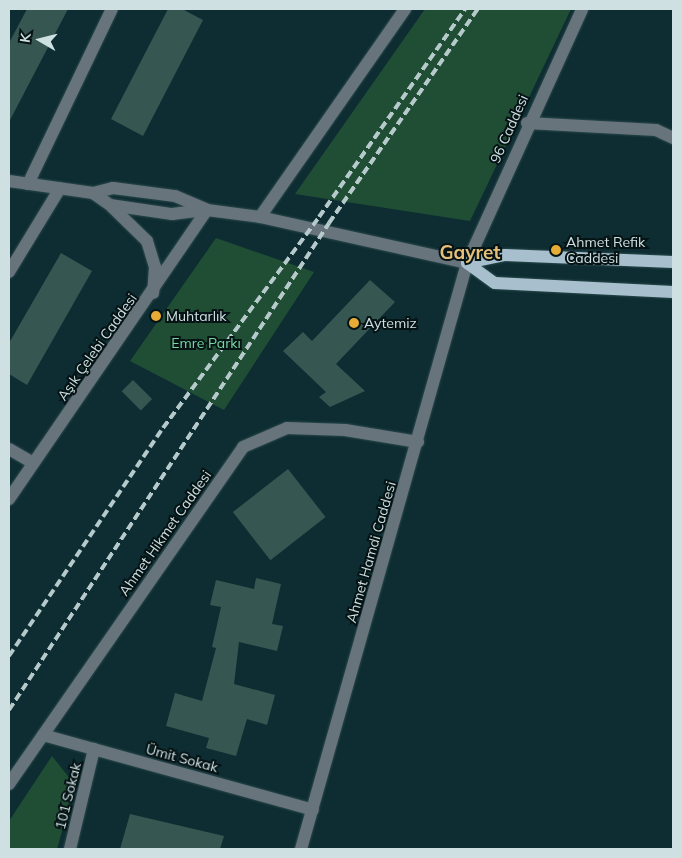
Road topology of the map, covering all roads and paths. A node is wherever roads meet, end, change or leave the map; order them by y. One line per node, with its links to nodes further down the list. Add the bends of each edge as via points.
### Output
1 (112, 9): 7 (street)
2 (405, 9): 12 (street)
3 (582, 9): 4 (street, 96 Caddesi)
4 (527, 123): 5 (street, via 656,130); 14 (street, 96 Caddesi)
5 (673, 138)
6 (9, 181): 7 (street)
7 (28, 184): 8 (street)
8 (60, 188): 9 (street); 15 (street)
9 (93, 193): 10 (street); 11 (street, via 113,188 175,196)
10 (110, 205): 11 (street, via 172,214); 17 (street, via 131,220 147,241 155,267)
11 (207, 210): 12 (street); 17 (street, Aşık Çelebi Caddesi)
12 (260, 217): 14 (street)
13 (673, 262): 14 (main road, via 505,255)
14 (467, 263): 16 (main road, via 495,283); 18 (street, Ahmet Hamdi Caddesi)
15 (9, 272)
16 (673, 292)
17 (152, 294): 20 (street, Aşık Çelebi Caddesi)
18 (418, 442): 22 (street, Ahmet Hikmet Caddesi, via 345,430 287,428 243,447); 25 (street, Ahmet Hamdi Caddesi)
19 (9, 449): 20 (street)
20 (34, 463): 21 (street, Aşık Çelebi Caddesi)
21 (9, 499)
22 (43, 735): 23 (street, Ümit Sokak); 24 (street, Ahmet Hikmet Caddesi)
23 (94, 749): 25 (street, Ümit Sokak); 26 (street, 101 Sokak)
24 (9, 784)
25 (313, 810): 27 (street, Ahmet Hamdi Caddesi)
26 (70, 849)
27 (302, 849)

